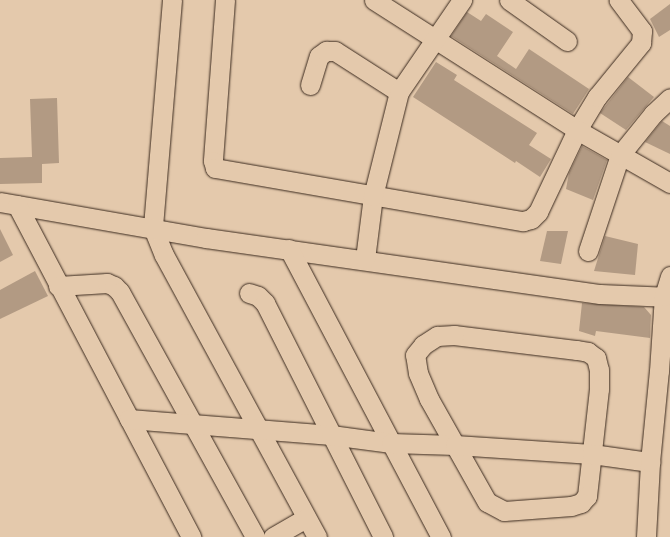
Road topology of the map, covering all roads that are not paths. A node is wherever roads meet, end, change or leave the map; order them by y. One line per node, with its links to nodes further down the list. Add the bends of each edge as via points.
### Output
1 (172, 0): 17 (street)
2 (225, 0): 15 (street, via 215,168)
3 (374, 0): 7 (street)
4 (462, 0): 7 (street)
5 (509, 0): 8 (street)
6 (620, 0): 12 (street, via 642,31 641,42 597,97)
7 (434, 38): 10 (street); 12 (street)
8 (567, 41)
9 (310, 85): 10 (street, via 319,56 326,51 335,51)
10 (399, 92): 15 (street)
11 (670, 98): 13 (street)
12 (577, 130): 13 (street); 15 (street, via 559,172 531,219 523,221)
13 (620, 155): 14 (street); 19 (street)
14 (670, 183)
15 (373, 196): 20 (street)
16 (8, 204): 17 (street); 22 (street)
17 (153, 228): 18 (street); 29 (street, via 164,255)
18 (289, 248): 20 (street); 31 (street)
19 (588, 251)
20 (365, 259): 24 (street, via 600,294)
21 (670, 276): 24 (street)
22 (58, 286): 27 (street); 28 (street, via 106,283 114,286)
23 (249, 293): 30 (street, via 265,303)
24 (667, 296): 25 (street)
25 (659, 372): 26 (street); 34 (street)
26 (670, 393)
27 (128, 419): 28 (street); 36 (street)
28 (193, 424): 29 (street); 37 (street)
29 (256, 429): 30 (street); 35 (street)
30 (331, 435): 31 (street); 40 (street)
31 (391, 443): 32 (street); 41 (street)
32 (455, 445): 33 (street); 33 (street, via 486,502 504,511 582,503 587,496); 33 (street, via 429,399 418,373 415,355 437,336 454,335 577,350 596,358 599,389)
33 (592, 454): 34 (street)
34 (650, 462): 42 (street)
35 (306, 518): 38 (street); 39 (street)
36 (191, 537)
37 (255, 537)
38 (273, 537)
39 (317, 537)
40 (383, 537)
41 (441, 537)
42 (646, 537)

